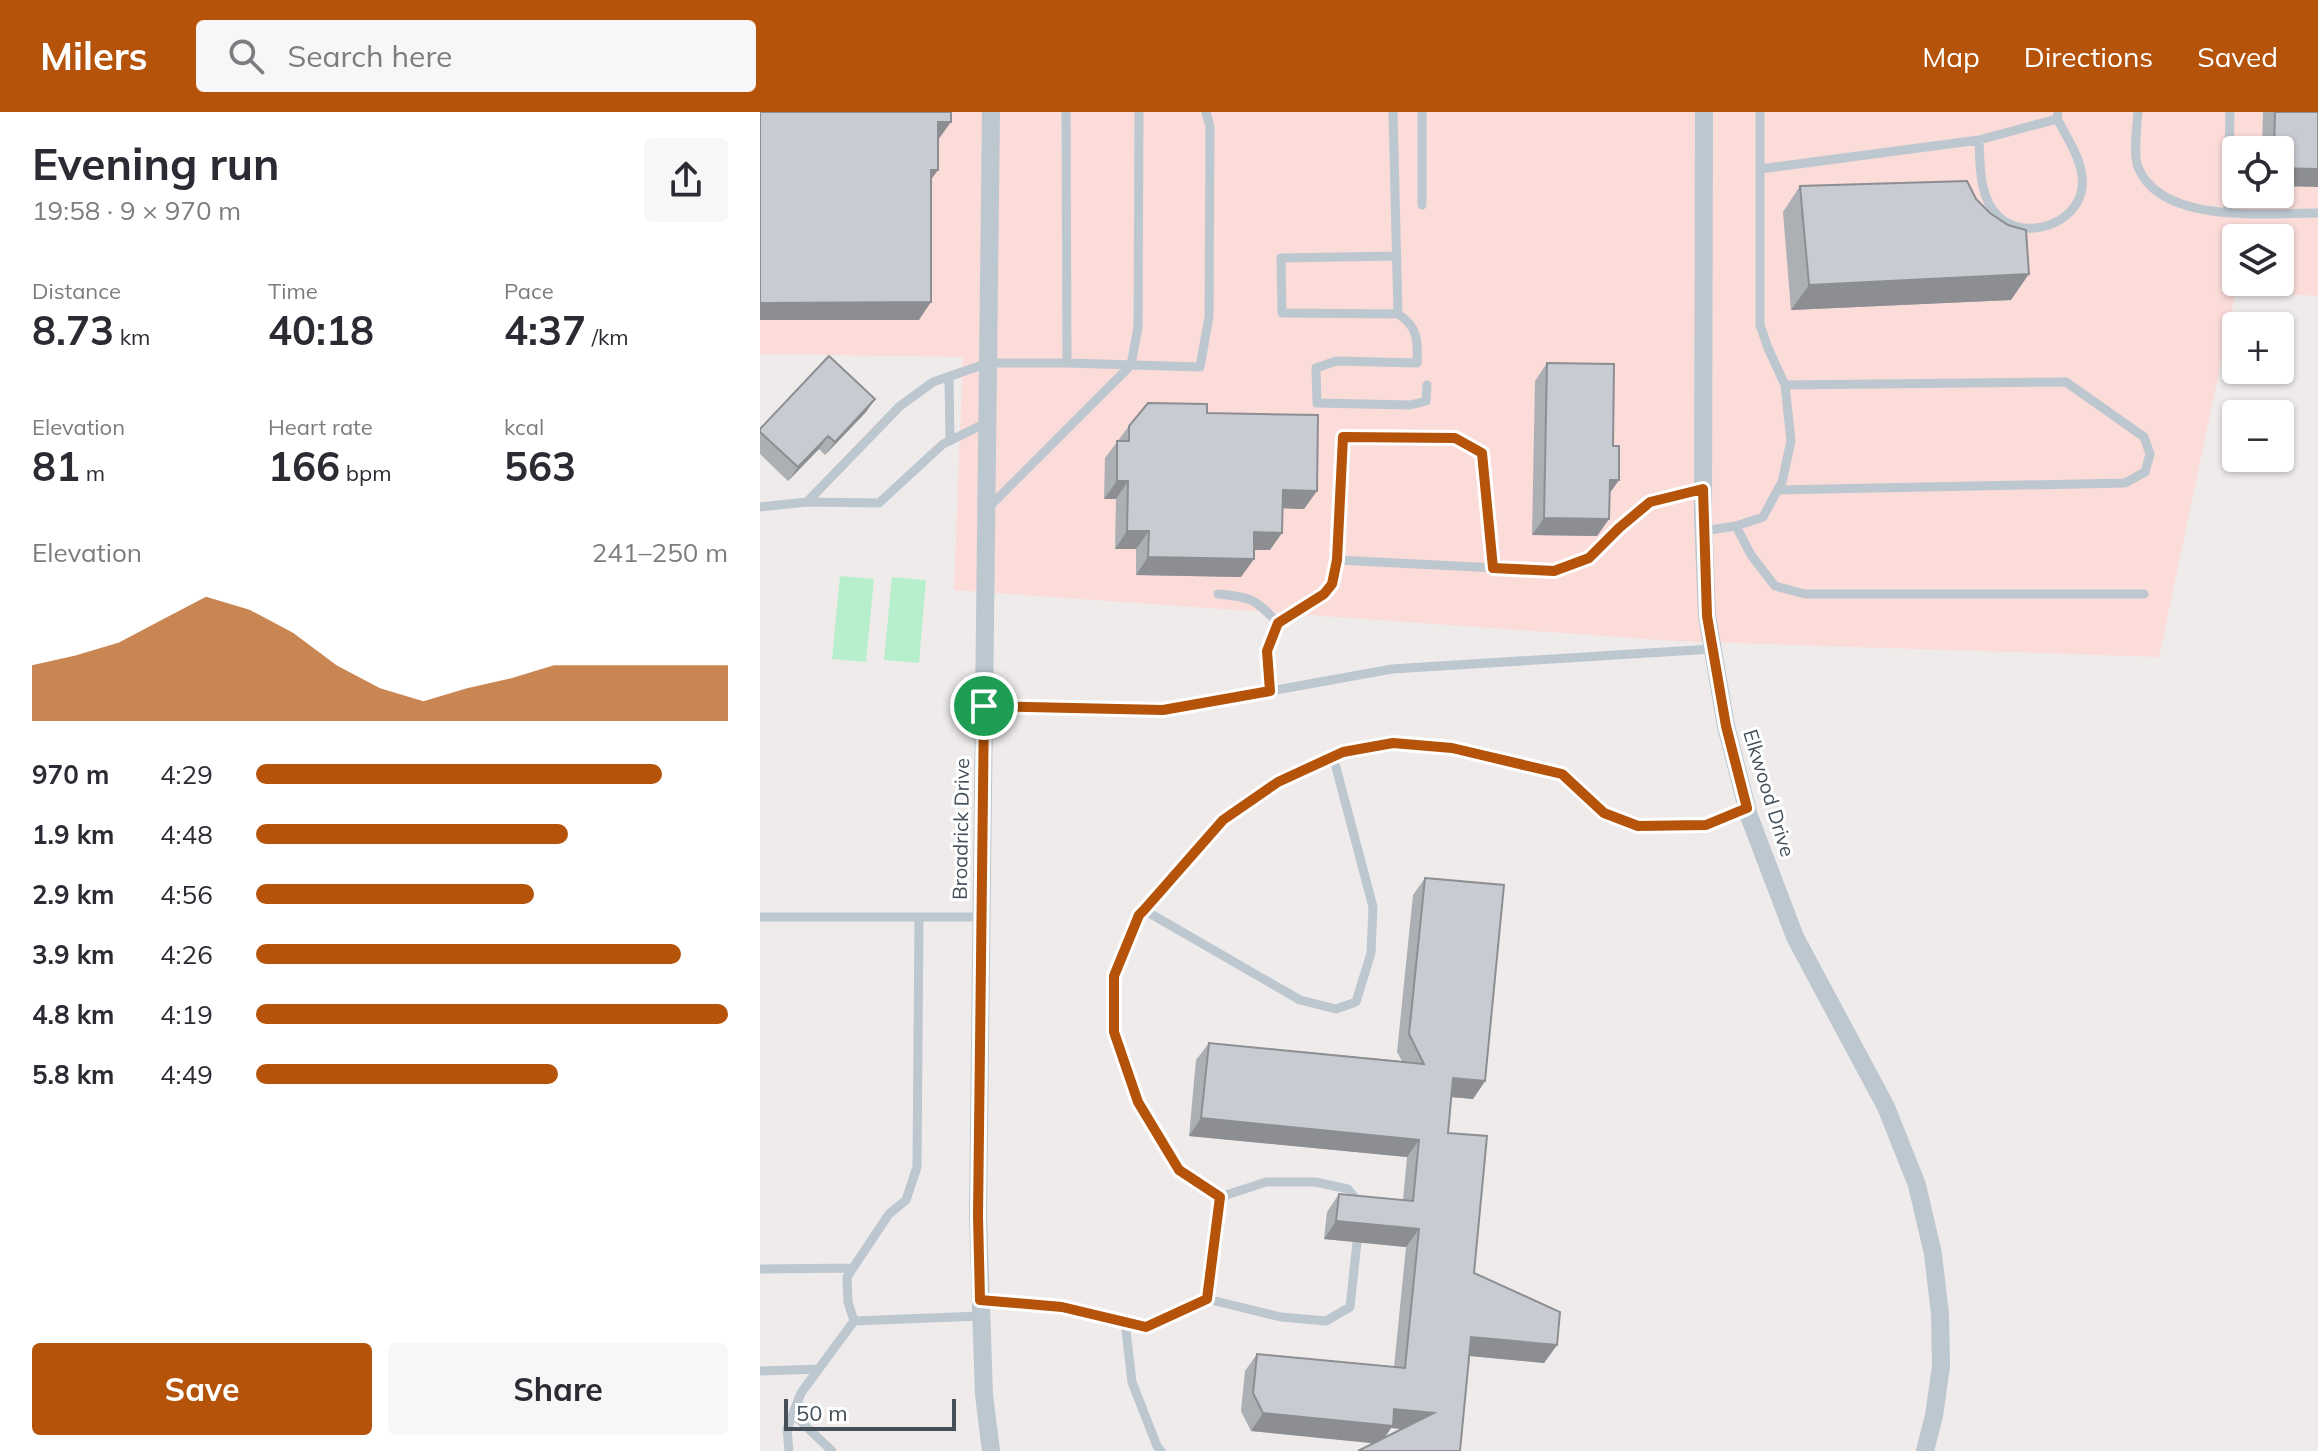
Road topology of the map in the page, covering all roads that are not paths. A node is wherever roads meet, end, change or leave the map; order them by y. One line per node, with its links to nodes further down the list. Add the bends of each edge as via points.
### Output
1 (991, 112): 19 (street, Broadrick Drive)
2 (1066, 112): 20 (lane)
3 (1139, 112): 21 (lane, via 1138,327)
4 (1206, 112): 21 (lane, via 1209,317 1200,367)
5 (1393, 112): 17 (lane)
6 (1422, 112): 14 (lane)
7 (1704, 112): 27 (street, Elkwood Drive)
8 (1760, 112): 13 (lane)
9 (2138, 112): 15 (lane, via 2136,164 2147,184 2171,201)
10 (2230, 112): 15 (lane)
11 (2057, 116): 12 (lane); 12 (lane, via 2082,171 2082,191 2069,215 2048,227 2018,227 1999,217 1981,175)
12 (1979, 140): 13 (lane)
13 (1760, 169): 24 (lane, via 1760,325)
14 (1422, 205)
15 (2228, 213): 16 (lane)
16 (2318, 213)
17 (1397, 256): 18 (lane); 18 (lane, via 1281,258 1282,313)
18 (1398, 314): 23 (lane, via 1408,320 1418,341 1417,363 1336,361 1316,368 1317,403 1410,405 1426,401)
19 (988, 363): 20 (lane); 22 (lane); 25 (street, Broadrick Drive)
20 (1067, 363): 21 (lane)
21 (1131, 365): 31 (lane)
22 (949, 377): 26 (lane); 29 (lane, via 900,406)
23 (1427, 385)
24 (1785, 385): 28 (lane, via 1791,441); 28 (lane, via 2066,382 2144,437 2150,454 2145,472 2125,483)
25 (988, 422): 26 (lane); 31 (street, Broadrick Drive)
26 (950, 441): 29 (lane, via 879,503)
27 (1703, 489): 33 (street, Elkwood Drive); 35 (lane, via 1650,502 1589,558 1554,571)
28 (1778, 490): 32 (lane, via 1763,517)
29 (807, 502): 30 (lane)
30 (760, 507)
31 (987, 509): 41 (street, Broadrick Drive)
32 (1736, 526): 33 (lane); 37 (lane, via 1775,586 1805,594)
33 (1703, 531): 39 (street, Elkwood Drive)
34 (1337, 560): 35 (lane); 35 (lane, via 1343,437 1455,438 1482,453); 38 (lane, via 1324,594)
35 (1493, 568)
36 (1218, 594): 38 (lane, via 1245,596)
37 (2144, 594)
38 (1278, 623): 40 (lane, via 1267,651)
39 (1713, 649): 40 (lane, via 1392,669); 43 (street, Elkwood Drive)
40 (1270, 691): 41 (lane, via 1163,710)
41 (984, 706): 47 (street, Broadrick Drive)
42 (1333, 756): 43 (lane, via 1393,743 1452,748 1562,774 1604,813 1638,826 1706,825); 44 (lane, via 1278,782 1223,820); 44 (lane, via 1373,907 1371,953 1356,1002 1336,1009 1300,1000)
43 (1747, 808): 64 (street, Elkwood Drive, via 1795,937 1886,1107 1917,1185 1940,1314 1941,1366)
44 (1144, 910): 48 (lane, via 1114,976 1114,1032 1138,1102 1179,1170)
45 (760, 917): 46 (lane)
46 (919, 917): 47 (lane); 51 (lane, via 917,1167 906,1200 889,1214)
47 (982, 917): 54 (street, Broadrick Drive)
48 (1220, 1197): 49 (lane, via 1266,1182 1315,1182 1348,1189); 53 (lane)
49 (1361, 1207)
50 (1360, 1221): 53 (lane, via 1350,1307 1326,1321 1281,1317)
51 (853, 1268): 52 (lane); 55 (lane, via 847,1277)
52 (760, 1269)
53 (1207, 1299): 56 (lane, via 1146,1327)
54 (980, 1308): 55 (lane); 56 (lane, via 1062,1307); 62 (street, Broadrick Drive)
55 (854, 1321): 57 (lane)
56 (1125, 1322): 63 (lane, via 1132,1382)
57 (819, 1369): 58 (lane); 59 (lane)
58 (760, 1371)
59 (793, 1414): 60 (lane, via 787,1429); 61 (lane)
60 (789, 1451)
61 (832, 1451)
62 (991, 1451)
63 (1161, 1451)
64 (1925, 1451)

